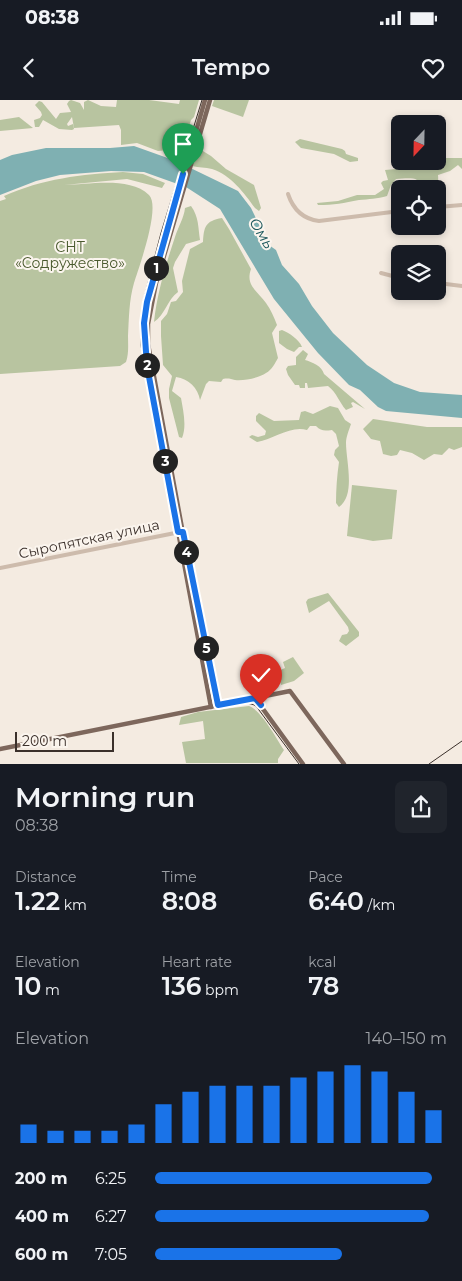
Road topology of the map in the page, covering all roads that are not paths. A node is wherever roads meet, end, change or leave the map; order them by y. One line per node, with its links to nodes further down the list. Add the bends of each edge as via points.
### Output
1 (205, 100): 3 (main road)
2 (210, 100): 3 (main road)
3 (200, 124): 12 (main road, via 152,282 144,323 147,366)
4 (288, 194): 7 (street, via 298,212 313,220)
5 (462, 205): 6 (street)
6 (446, 206)
7 (391, 212)
8 (381, 273): 9 (street)
9 (391, 276)
10 (446, 284): 11 (street)
11 (462, 286)
12 (180, 532): 13 (street, Сыропятская улица); 15 (main road); 16 (main road)
13 (0, 568)
14 (255, 698): 15 (main road); 18 (main road); 19 (main road, via 290,691)
15 (218, 705): 16 (main road)
16 (211, 706): 17 (main road)
17 (0, 749)
18 (303, 764)
19 (344, 764)

